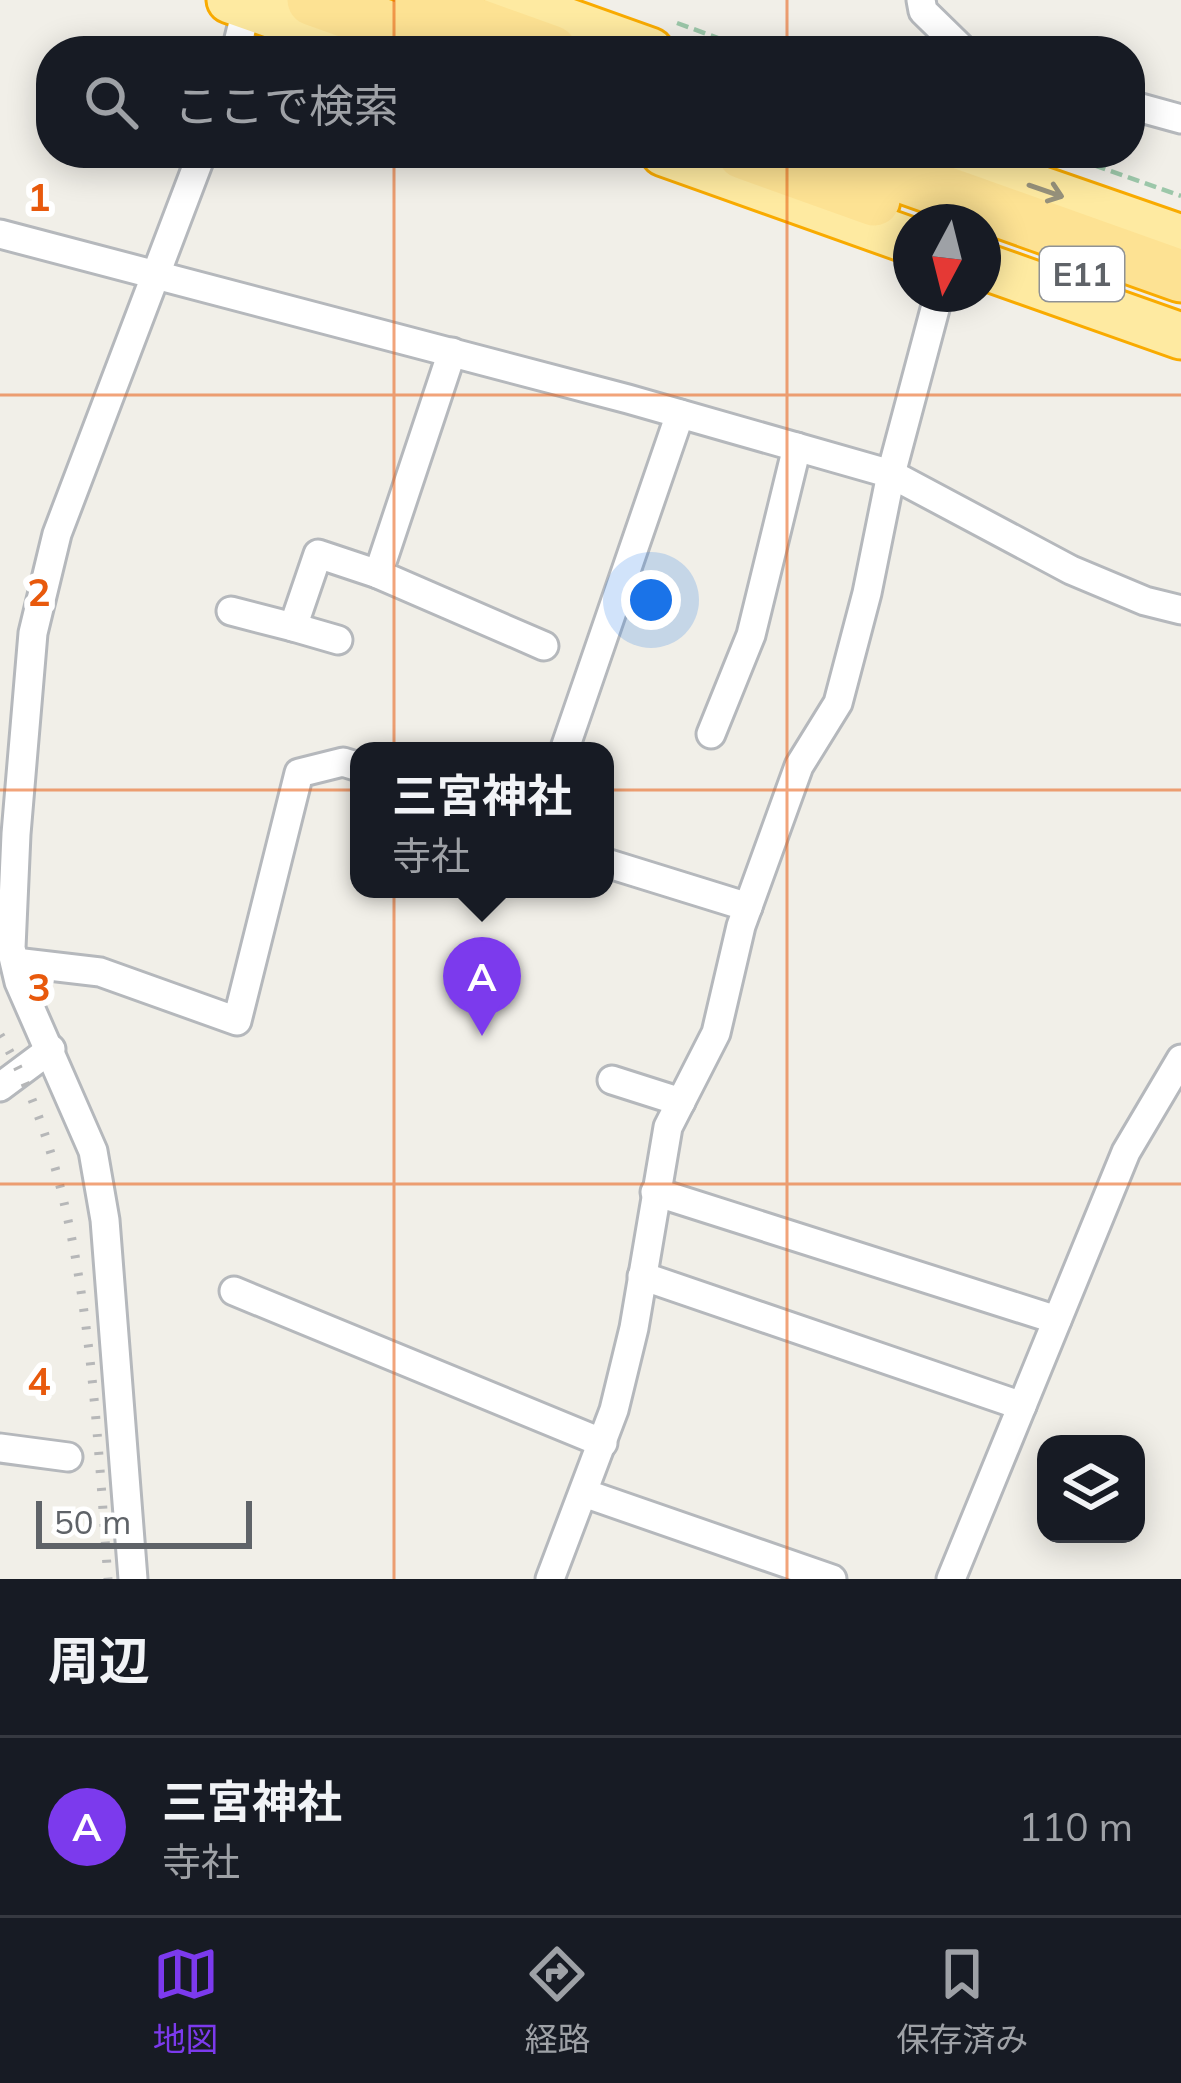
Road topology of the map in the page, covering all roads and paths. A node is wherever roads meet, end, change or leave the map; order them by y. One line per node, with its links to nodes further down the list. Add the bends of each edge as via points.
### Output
1 (313, 0): 8 (highway)
2 (408, 0): 9 (highway)
3 (921, 0): 11 (street)
4 (518, 2): 10 (highway)
5 (239, 3): 6 (street); 7 (highway)
6 (237, 36)
7 (332, 36)
8 (414, 36)
9 (508, 36)
10 (662, 36)
11 (949, 36)
12 (1145, 109): 13 (street)
13 (1181, 119)
14 (197, 168): 27 (street)
15 (706, 168): 23 (highway)
16 (785, 168): 21 (highway)
17 (878, 168): 28 (highway, E11)
18 (989, 168): 24 (highway, one-way to 24)
19 (1102, 168): 20 (path)
20 (1181, 196)
21 (893, 206)
22 (0, 234): 27 (street)
23 (893, 235)
24 (1181, 238)
25 (1001, 244): 29 (highway, E11)
26 (1001, 272): 31 (highway)
27 (154, 274): 32 (street); 47 (street, via 57,534 33,633)
28 (1181, 276)
29 (1181, 308)
30 (934, 312): 35 (street)
31 (1181, 336)
32 (452, 352): 33 (street); 36 (street)
33 (680, 414): 34 (street); 43 (street)
34 (797, 447): 35 (street); 42 (street, via 751,635)
35 (891, 474): 37 (street, via 1071,570); 46 (street, via 838,703 799,766)
36 (378, 574): 39 (street, via 318,554); 41 (street)
37 (1181, 610)
38 (231, 611): 39 (street)
39 (293, 627): 40 (street)
40 (338, 640)
41 (544, 646)
42 (711, 734)
43 (567, 742)
44 (350, 764): 47 (street, via 299,773 238,1021 100,971)
45 (614, 865): 46 (street)
46 (748, 907): 52 (street, via 716,1033)
47 (15, 962): 48 (street)
48 (51, 1048): 51 (street); 63 (street, via 93,1151 105,1220)
49 (1181, 1059): 53 (street)
50 (612, 1080): 52 (street)
51 (0, 1087)
52 (681, 1102): 54 (street)
53 (1167, 1105): 57 (street, via 1126,1152)
54 (655, 1192): 55 (street); 57 (street)
55 (642, 1276): 58 (street); 59 (street)
56 (234, 1291): 59 (street)
57 (1057, 1320): 58 (street)
58 (1022, 1406): 66 (street)
59 (603, 1443): 62 (street)
60 (0, 1448): 61 (street)
61 (68, 1457)
62 (584, 1493): 64 (street); 65 (street)
63 (133, 1579)
64 (550, 1579)
65 (832, 1579)
66 (951, 1579)

